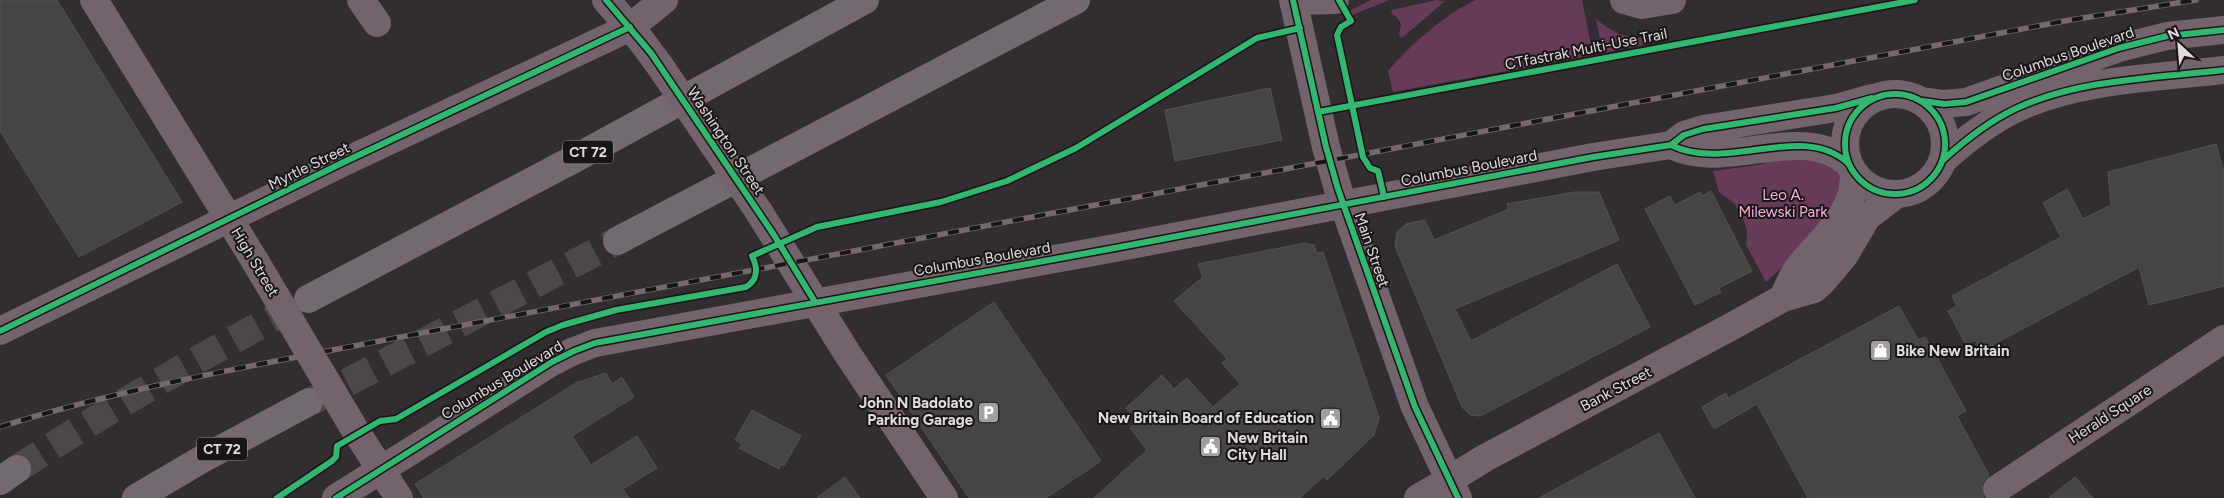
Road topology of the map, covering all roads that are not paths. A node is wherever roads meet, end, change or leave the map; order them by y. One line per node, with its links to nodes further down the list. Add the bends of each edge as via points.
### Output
1 (94, 0): 22 (street, High Street)
2 (361, 0): 11 (street)
3 (606, 0): 12 (main road, Washington Street)
4 (664, 0): 12 (street, Myrtle Street)
5 (865, 0): 25 (highway, CT 72)
6 (1294, 0): 7 (street); 21 (main road, Main Street, via 1326,147)
7 (1335, 0)
8 (1624, 0): 9 (street, via 1642,5)
9 (1672, 0)
10 (1078, 1): 23 (highway)
11 (377, 23)
12 (630, 27): 22 (street, Myrtle Street); 26 (main road, Washington Street, bridge, via 759,212)
13 (2223, 31): 16 (street, Columbus Boulevard, via 2167,36 2119,48 1966,102)
14 (2224, 70): 18 (street, via 2079,89 2033,102 1975,132)
15 (1872, 98): 16 (street, via 1895,93); 17 (street, Columbus Boulevard, via 1836,108 1703,129 1684,135); 19 (street, via 1854,114 1846,130 1844,146)
16 (1922, 101): 18 (street, via 1934,112 1942,127 1945,144)
17 (1671, 145): 19 (street, Columbus Boulevard, via 1702,153 1810,146 1835,154); 21 (street, Columbus Boulevard)
18 (1942, 161): 20 (street, via 1934,176 1923,185)
19 (1850, 168): 20 (street, via 1874,190); 24 (street, via 1851,194 1841,215 1797,271)
20 (1898, 194): 24 (street, Bank Street, via 1867,217 1844,256 1822,282 1814,288)
21 (1343, 205): 26 (street, Columbus Boulevard); 31 (main road, Main Street, via 1415,407)
22 (229, 218): 27 (street, Myrtle Street); 30 (street, High Street, bridge)
23 (617, 241)
24 (1783, 298): 31 (street, Bank Street, via 1485,458)
25 (308, 300)
26 (815, 302): 30 (street, Columbus Boulevard, via 579,348 541,368); 36 (main road, Washington Street)
27 (0, 331)
28 (2224, 339): 32 (street, Herald Square)
29 (309, 402): 33 (highway, CT 72)
30 (381, 470): 34 (street, Columbus Boulevard); 35 (street, High Street)
31 (1453, 489): 37 (main road)
32 (1997, 489)
33 (136, 498)
34 (336, 498)
35 (399, 498)
36 (944, 498)
37 (1418, 498)

